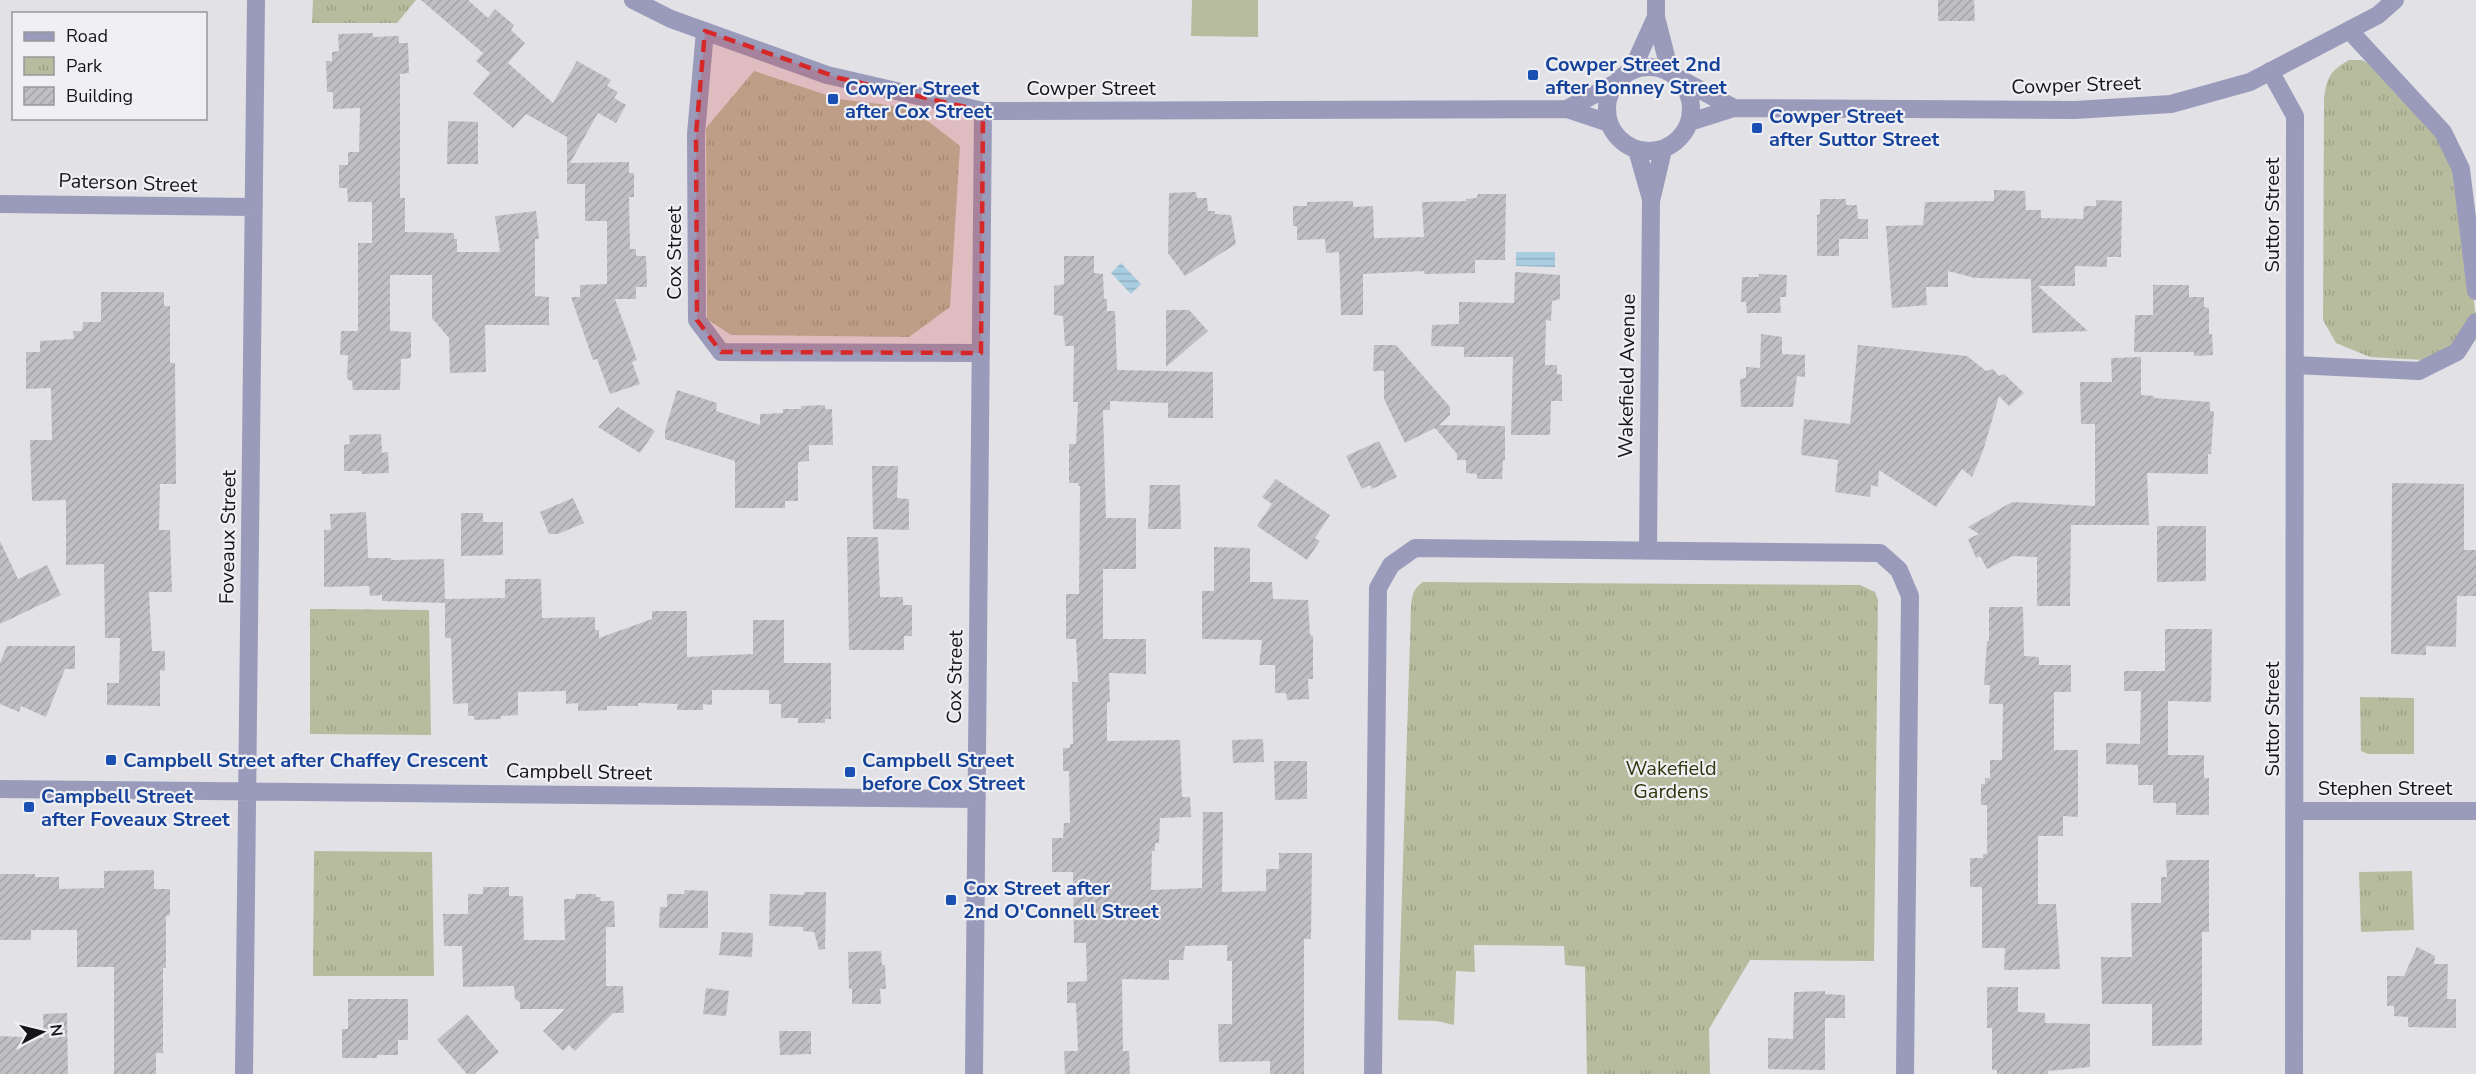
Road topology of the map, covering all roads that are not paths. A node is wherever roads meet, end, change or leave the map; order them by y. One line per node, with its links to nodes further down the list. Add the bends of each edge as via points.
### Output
1 (256, 0): 20 (street, Foveaux Street)
2 (633, 0): 6 (street, Cowper Street)
3 (2395, 0): 5 (street, Cowper Street, via 2378,15)
4 (1656, 8): 7 (street); 9 (street)
5 (2349, 30): 8 (street, Cowper Street); 21 (street, via 2443,132 2461,169)
6 (705, 31): 13 (street, Cowper Street, via 839,78); 23 (street, Cox Street, via 696,134 697,320 722,352)
7 (1632, 70): 9 (street, via 1651,67); 10 (street)
8 (2270, 71): 11 (street, Cowper Street, via 2250,82 2171,104 2075,110); 24 (street, Suttor Street, via 2295,116)
9 (1674, 75): 11 (street, Cowper Street); 15 (street, via 1691,99)
10 (1614, 84): 12 (street, Cowper Street); 14 (street, via 1607,110)
11 (1734, 108): 15 (street, Cowper Street)
12 (1567, 109): 13 (street, Cowper Street); 14 (street, Cowper Street)
13 (983, 111): 23 (street, Cox Street)
14 (1609, 123): 16 (street, via 1625,144)
15 (1690, 123): 17 (street, via 1677,142)
16 (1637, 150): 17 (street); 18 (street, Wakefield Avenue)
17 (1663, 150): 18 (street, Wakefield Avenue)
18 (1651, 201): 25 (street, Wakefield Avenue)
19 (0, 204): 20 (street, Paterson Street)
20 (254, 207): 27 (street, Foveaux Street)
21 (2476, 291)
22 (2476, 322): 24 (street, via 2457,352 2419,371)
23 (981, 353): 28 (street, Cox Street)
24 (2295, 365): 29 (street, Suttor Street)
25 (1648, 550): 33 (street, via 1415,548 1391,565 1377,588); 34 (street, via 1880,552 1899,570 1910,596)
26 (0, 789): 27 (street, Campbell Street)
27 (247, 792): 28 (street, Campbell Street); 31 (street, Foveaux Street)
28 (977, 799): 32 (street, Cox Street)
29 (2294, 811): 30 (street, Stephen Street); 35 (street, Suttor Street)
30 (2476, 811)
31 (244, 1074)
32 (974, 1074)
33 (1372, 1074)
34 (1905, 1074)
35 (2294, 1074)

